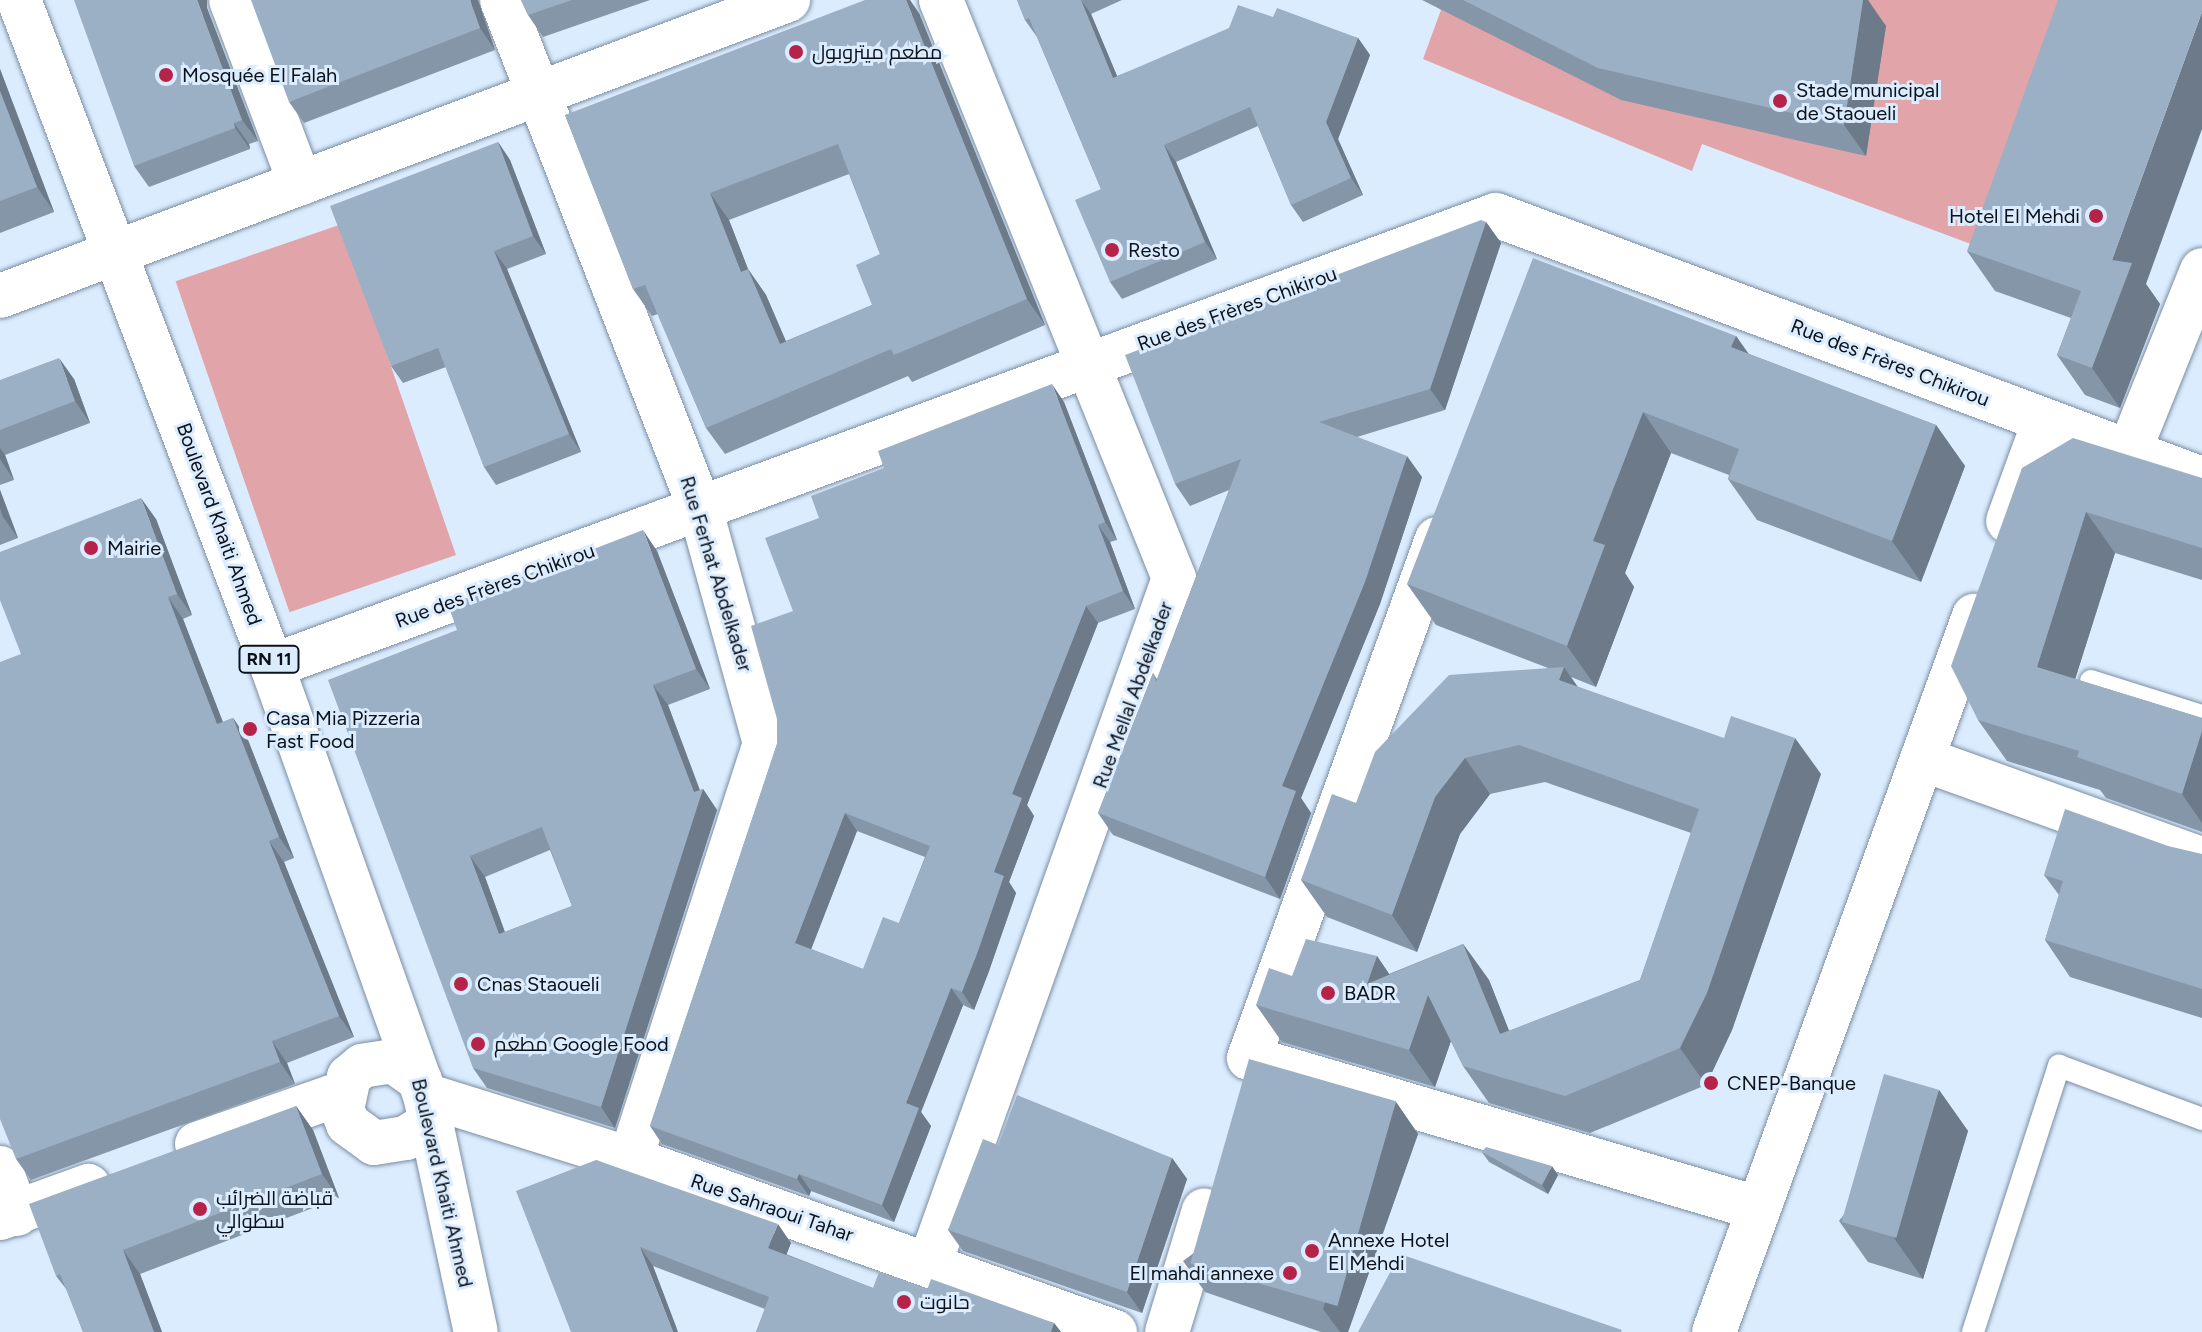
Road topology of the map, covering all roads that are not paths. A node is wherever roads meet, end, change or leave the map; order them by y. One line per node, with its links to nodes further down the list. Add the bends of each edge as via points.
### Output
1 (19, 0): 9 (main road, Boulevard Khaiti Ahmed / RN 11)
2 (231, 0): 7 (main road)
3 (502, 0): 6 (main road, Rue Ferhat Abdelkader)
4 (788, 0): 6 (main road)
5 (941, 0): 13 (main road, Rue Mellal Abdelkader)
6 (539, 95): 7 (main road); 18 (main road, Rue Ferhat Abdelkader)
7 (300, 183): 9 (main road)
8 (1548, 233): 11 (main road); 13 (main road, Rue des Frères Chikirou, via 1496,215); 14 (main road, Rue des Frères Chikirou)
9 (117, 252): 12 (main road); 19 (main road, Boulevard Khaiti Ahmed / RN 11)
10 (2202, 270): 15 (main road)
11 (1532, 278)
12 (0, 296)
13 (1091, 363): 18 (main road, Rue des Frères Chikirou); 36 (main road, Rue Mellal Abdelkader, via 1174,578)
14 (2044, 422): 15 (main road, Rue des Frères Chikirou); 22 (main road)
15 (2129, 452): 16 (main road, Rue des Frères Chikirou)
16 (2202, 479)
17 (1450, 503): 24 (main road)
18 (701, 511): 19 (main road, Rue des Frères Chikirou); 30 (main road, Rue Ferhat Abdelkader, via 765,743)
19 (272, 666): 26 (main road, Boulevard Khaiti Ahmed / RN 11)
20 (2091, 681): 21 (lane)
21 (2202, 716)
22 (1922, 759): 23 (main road); 34 (main road)
23 (2202, 859)
24 (1249, 1058): 27 (main road); 34 (main road)
25 (343, 1093): 26 (main road, via 349,1077 377,1061 401,1064); 26 (main road, via 348,1124 374,1143 406,1138); 29 (main road)
26 (426, 1098): 30 (main road, Rue Sahraoui Tahar); 37 (main road, Boulevard Khaiti Ahmed / RN 11)
27 (1235, 1104)
28 (2202, 1119): 41 (lane, via 2059,1066)
29 (163, 1157)
30 (631, 1159): 36 (main road, Rue Sahraoui Tahar)
31 (1217, 1165): 39 (main road)
32 (0, 1168): 35 (main road)
33 (119, 1174): 35 (main road)
34 (1757, 1208): 40 (main road)
35 (9, 1216)
36 (930, 1263): 38 (main road, Rue Sahraoui Tahar)
37 (476, 1332)
38 (1115, 1332)
39 (1167, 1332)
40 (1714, 1332)
41 (1973, 1332)

